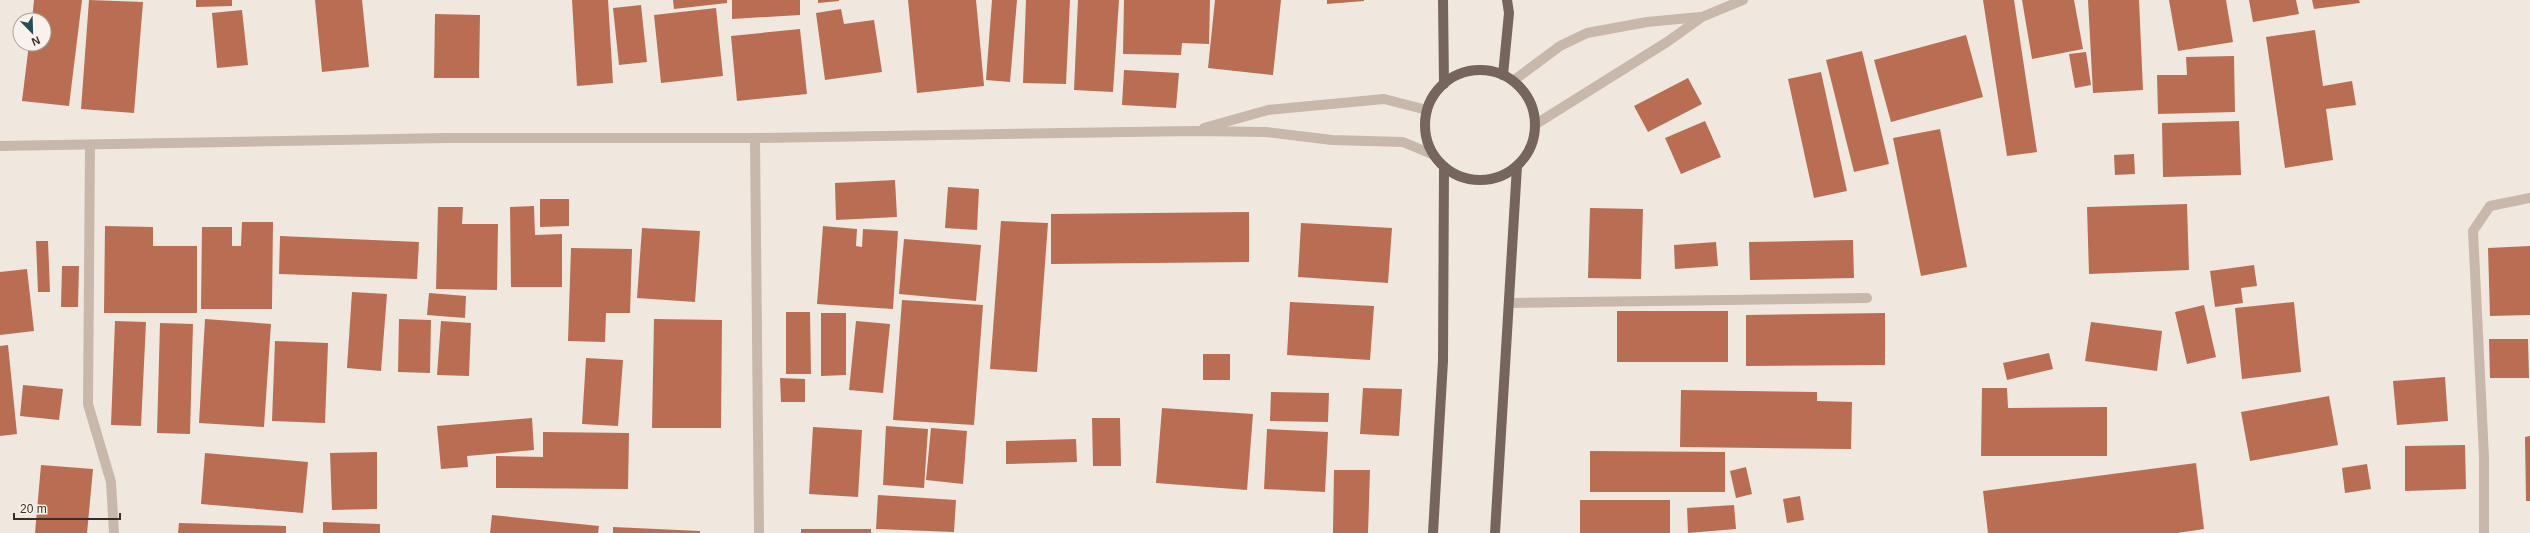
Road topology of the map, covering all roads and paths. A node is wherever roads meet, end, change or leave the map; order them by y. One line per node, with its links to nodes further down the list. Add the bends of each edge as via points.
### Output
1 (1443, 0): 7 (main road)
2 (1507, 0): 5 (main road, via 1509,13)
3 (1743, 0): 4 (street)
4 (1702, 17): 6 (street, via 1647,22 1587,33 1560,46); 9 (street, via 1667,42)
5 (1503, 75): 6 (main road); 7 (main road, via 1488,70 1472,71 1457,75)
6 (1513, 80): 9 (main road, via 1525,92)
7 (1444, 84): 8 (main road)
8 (1427, 110): 10 (street, via 1384,99 1268,110); 14 (main road, via 1427,141)
9 (1536, 124): 15 (main road, via 1534,140 1527,155)
10 (1193, 131): 11 (street); 14 (street, via 1266,132 1332,140 1403,142)
11 (755, 138): 12 (street, via 447,138); 21 (street)
12 (90, 144): 13 (street); 20 (street, via 88,404 111,482)
13 (0, 146)
14 (1434, 155): 16 (main road)
15 (1517, 166): 16 (main road, via 1489,180 1465,177); 19 (main road)
16 (1444, 167): 22 (main road, via 1443,361)
17 (2530, 198): 24 (street, via 2490,206 2473,232 2484,457)
18 (1868, 298): 19 (street)
19 (1509, 303): 23 (main road)
20 (114, 533)
21 (759, 533)
22 (1433, 533)
23 (1495, 533)
24 (2484, 533)

